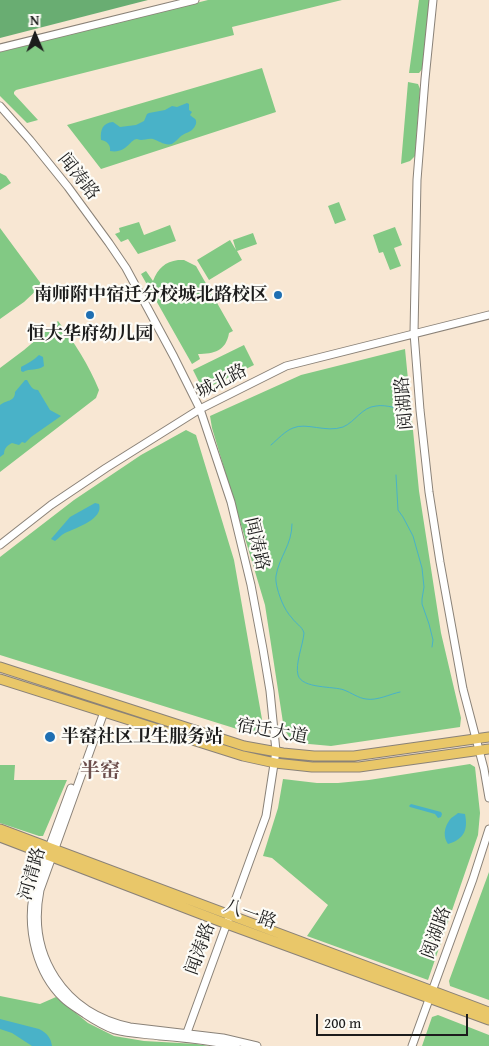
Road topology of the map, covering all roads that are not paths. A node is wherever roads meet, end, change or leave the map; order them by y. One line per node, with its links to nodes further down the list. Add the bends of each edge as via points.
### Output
1 (194, 0): 3 (street)
2 (433, 0): 6 (street, 阅湖路, via 417,180)
3 (0, 48)
4 (0, 106): 7 (street, 闻涛路, via 109,242)
5 (489, 315): 6 (street, 城北路)
6 (414, 334): 7 (street, 城北路, via 286,366); 13 (street, 阅湖路, via 429,492 463,689)
7 (200, 409): 8 (street, 城北路, via 51,505); 16 (street, 闻涛路, via 231,502 251,585 270,692)
8 (0, 545)
9 (0, 666): 16 (main road, 宿迁大道, via 244,746)
10 (0, 679): 11 (main road, 宿迁大道)
11 (102, 711): 17 (main road, 宿迁大道, via 243,756); 22 (street, 河清路)
12 (489, 736): 13 (main road, 宿迁大道)
13 (476, 738): 15 (street, 阅湖路); 16 (main road, 宿迁大道, via 354,756)
14 (489, 749): 15 (main road, 宿迁大道)
15 (479, 750): 17 (main road, 宿迁大道, via 359,767); 18 (street, 阅湖路)
16 (276, 752): 17 (street, 闻涛路)
17 (275, 763): 23 (street, 闻涛路, via 266,816)
18 (489, 798)
19 (0, 829): 22 (main road, 八一路)
20 (489, 829): 24 (street, 阅湖路)
21 (0, 837): 22 (main road, 八一路)
22 (51, 852): 23 (main road, 八一路); 27 (street, 河清路, via 35,887 32,920 38,955 56,990 64,1000 98,1023 114,1029 138,1034)
23 (228, 920): 24 (main road, 八一路); 27 (street, 闻涛路)
24 (431, 994): 25 (main road, 八一路); 26 (main road, 八一路); 30 (street, 阅湖路)
25 (489, 1012)
26 (489, 1020)
27 (186, 1035): 28 (street, 河清路); 29 (street, 河清路, via 223,1038)
28 (236, 1046)
29 (258, 1046)
30 (412, 1046)

